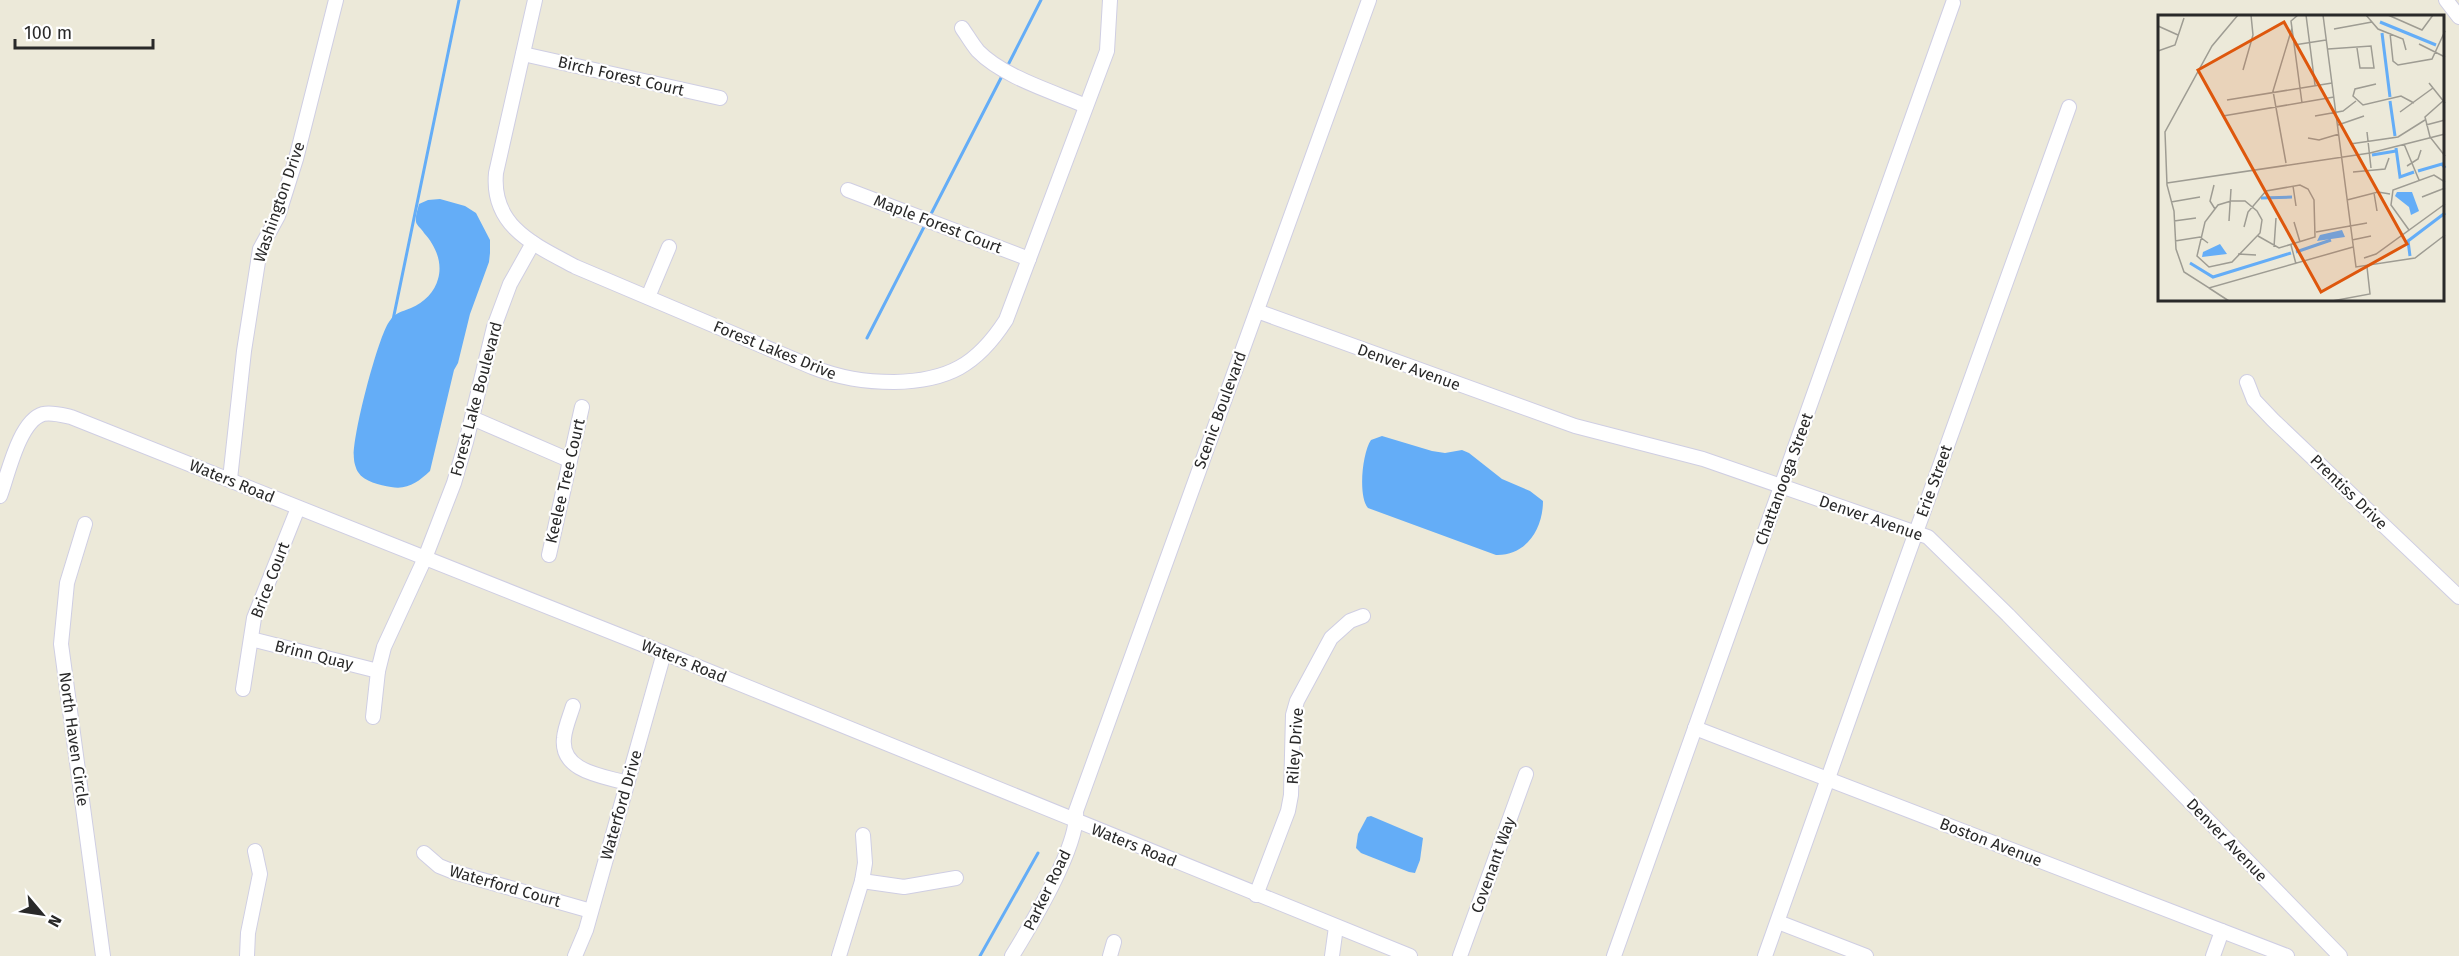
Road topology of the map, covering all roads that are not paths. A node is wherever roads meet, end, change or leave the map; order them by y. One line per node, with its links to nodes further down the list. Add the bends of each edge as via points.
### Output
1 (336, 0): 23 (street, Washington Drive, via 296,159 278,216 260,249)
2 (535, 0): 9 (street, Forest Lakes Drive)
3 (1110, 0): 11 (street, Forest Lakes Drive, via 1107,51)
4 (1369, 0): 18 (street, Scenic Boulevard)
5 (2446, 0): 7 (street)
6 (1953, 3): 24 (street, Chattanooga Street)
7 (2459, 17)
8 (962, 28): 11 (street, via 979,51 1004,69)
9 (523, 54): 10 (street, Birch Forest Court); 14 (street, Forest Lakes Drive, via 495,184 503,215)
10 (720, 98)
11 (1086, 106): 16 (street, Forest Lakes Drive)
12 (2069, 107): 28 (street, Erie Street)
13 (848, 190): 16 (street, Maple Forest Court)
14 (533, 243): 17 (street, Forest Lakes Drive, via 576,267); 21 (street, Forest Lake Boulevard, via 499,312)
15 (669, 247): 17 (street)
16 (1029, 259): 17 (street, Forest Lakes Drive, via 1006,320 984,350 960,369 922,381 837,377)
17 (648, 297)
18 (1257, 311): 24 (street, Denver Avenue, via 1565,422 1703,459); 43 (street, Scenic Boulevard, via 1076,811)
19 (2247, 382): 31 (street, Prentiss Drive, via 2254,400 2265,412)
20 (582, 407): 22 (street, Keelee Tree Court)
21 (472, 418): 22 (street); 30 (street, Forest Lake Boulevard, via 454,483)
22 (569, 460): 29 (street, Keelee Tree Court)
23 (230, 479): 25 (street, Waters Road, via 71,417 48,413 25,429); 26 (street, Waters Road)
24 (1781, 487): 28 (street, Denver Avenue); 39 (street, Chattanooga Street)
25 (0, 496)
26 (298, 508): 30 (street, Waters Road); 33 (street, Brice Court, via 254,618)
27 (85, 524): 54 (street, North Haven Circle, via 67,583 61,644)
28 (1916, 533): 41 (street, Erie Street); 67 (street, Denver Avenue, via 1935,543 1992,599)
29 (549, 555)
30 (425, 558): 34 (street, Waters Road); 35 (street, Forest Lake Boulevard, via 384,647)
31 (2459, 597)
32 (1363, 616): 49 (street, Riley Drive, via 1350,621 1331,638 1297,701 1293,715 1292,795)
33 (250, 639): 35 (street, Brinn Quay); 36 (street, Brice Court)
34 (664, 653): 42 (street, Waterford Drive); 43 (street, Waters Road)
35 (378, 671): 38 (street, Forest Lake Boulevard)
36 (243, 689)
37 (573, 705): 42 (street, via 564,736 570,760 586,771)
38 (373, 717)
39 (1695, 728): 41 (street, Boston Avenue); 62 (street, Chattanooga Street)
40 (1526, 774): 61 (street, Covenant Way)
41 (1828, 780): 51 (street, Erie Street); 53 (street, Boston Avenue)
42 (627, 783): 50 (street, Waterford Drive)
43 (1077, 822): 49 (street, Waters Road); 58 (street, Parker Road, via 1056,878)
44 (863, 835): 48 (street)
45 (255, 850): 55 (street, via 260,874)
46 (423, 853): 50 (street, Waterford Court, via 454,872)
47 (956, 878): 48 (street, via 904,887)
48 (862, 881): 57 (street)
49 (1256, 895): 52 (street, Waters Road)
50 (591, 911): 56 (street, Waterford Drive)
51 (1778, 922): 63 (street, Erie Street); 64 (street)
52 (1336, 927): 59 (street); 60 (street, Waters Road)
53 (2222, 931): 65 (street); 66 (street, Boston Avenue)
54 (103, 956)
55 (247, 956)
56 (575, 956)
57 (839, 956)
58 (1012, 956)
59 (1332, 956)
60 (1410, 956)
61 (1460, 956)
62 (1614, 956)
63 (1766, 956)
64 (1866, 956)
65 (2213, 956)
66 (2287, 956)
67 (2340, 956)

